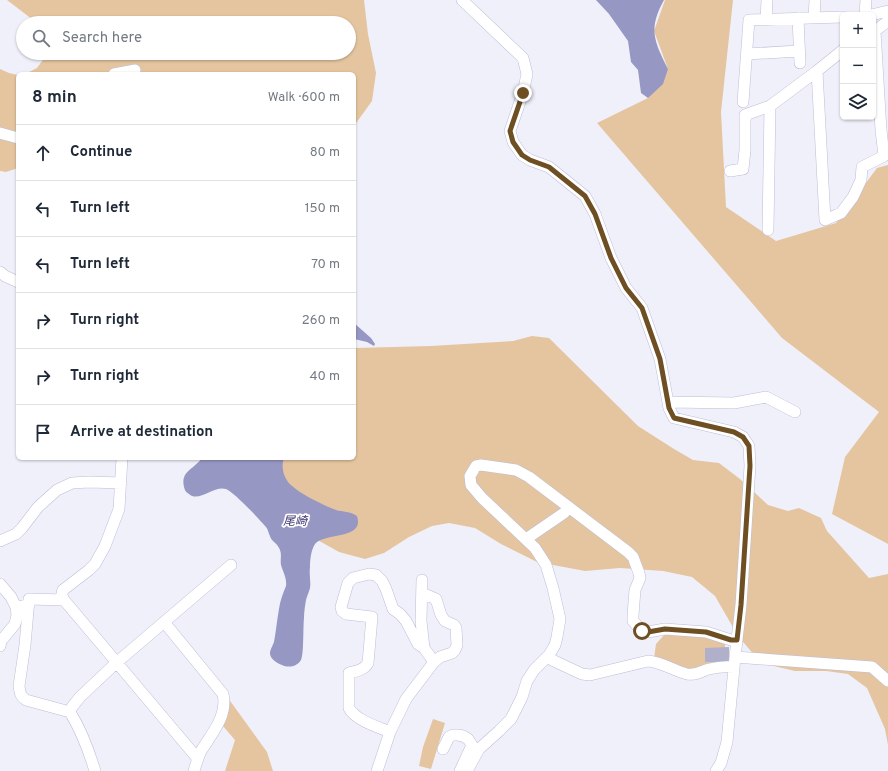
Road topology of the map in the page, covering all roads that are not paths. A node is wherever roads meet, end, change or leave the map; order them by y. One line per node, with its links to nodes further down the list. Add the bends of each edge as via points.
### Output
1 (462, 0): 29 (street, via 523,58 527,74 510,131 513,142 522,155 549,167 585,196 626,288 642,308 660,359)
2 (768, 0): 11 (street)
3 (815, 0): 10 (street)
4 (866, 0): 6 (street)
5 (888, 6): 7 (street)
6 (865, 12)
7 (879, 13)
8 (840, 17): 10 (street)
9 (798, 18): 10 (street); 11 (street); 13 (street)
10 (814, 18)
11 (766, 20): 15 (street, via 749,20)
12 (888, 21): 24 (street, via 875,31 881,130)
13 (799, 51): 15 (street); 16 (street)
14 (840, 52): 18 (street)
15 (746, 54): 20 (street)
16 (800, 63)
17 (134, 70): 19 (street)
18 (817, 71): 21 (street); 24 (street, via 825,220 840,213 853,197 861,180 862,167)
19 (124, 72)
20 (743, 102)
21 (770, 106): 25 (street, via 745,115 743,169); 26 (street)
22 (0, 133): 23 (street)
23 (16, 137)
24 (886, 155)
25 (730, 172)
26 (768, 230)
27 (0, 272): 28 (street)
28 (16, 281)
29 (668, 402): 30 (street, via 734,403 766,397); 44 (street, via 674,418 734,432 743,437 749,446 750,466)
30 (796, 412)
31 (122, 460): 32 (street)
32 (121, 483): 35 (street, via 89,482 72,484 57,490 38,507 16,534); 40 (street, via 119,509 105,546 95,564 63,590)
33 (569, 507): 34 (street); 34 (street, via 516,470 476,466 470,476 471,485); 44 (street, via 632,557 640,578 635,590 632,616 642,631 665,629 706,632)
34 (526, 539): 47 (street, via 546,565 560,619 555,645)
35 (0, 541)
36 (231, 565): 43 (street)
37 (422, 580): 39 (street)
38 (0, 584): 42 (street)
39 (422, 593): 46 (street); 48 (street, via 436,599 445,621 456,628 455,650)
40 (64, 600): 41 (street, via 29,599); 50 (street)
41 (29, 605): 42 (street); 52 (street, via 19,686 22,698)
42 (16, 607): 45 (street, via 15,624)
43 (164, 622): 50 (street); 55 (street, via 223,694 220,722)
44 (737, 640): 49 (street)
45 (0, 646)
46 (424, 648): 48 (street); 53 (street, via 418,644 400,614 392,609 386,589 376,575 353,578 348,583 342,611 346,614 372,617 368,663 361,669 349,673 349,708 351,713)
47 (549, 655): 49 (street, via 552,660 582,674 590,675 648,661 688,674); 60 (street, via 527,681 511,720 479,749)
48 (434, 662): 53 (street, via 406,699)
49 (734, 662): 51 (street, via 872,667); 61 (street, via 727,742)
50 (116, 663): 52 (street, via 80,697); 55 (street)
51 (888, 681)
52 (70, 712): 56 (street, via 85,742)
53 (390, 732): 58 (street)
54 (443, 749): 59 (street, via 450,736 458,735 468,739 472,745)
55 (198, 759): 57 (street)
56 (95, 771)
57 (194, 771)
58 (377, 771)
59 (460, 771)
60 (467, 771)
61 (716, 771)

